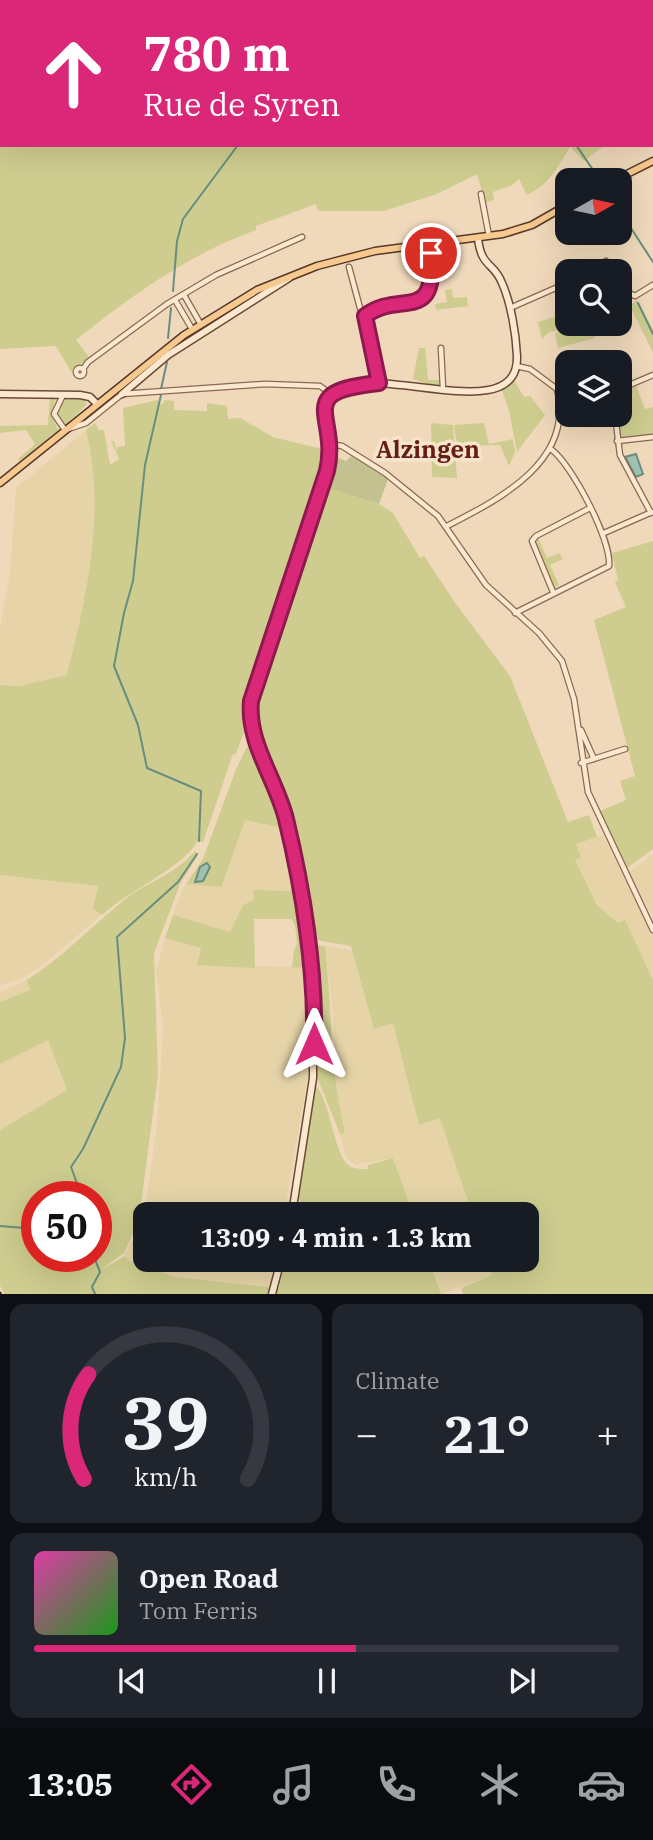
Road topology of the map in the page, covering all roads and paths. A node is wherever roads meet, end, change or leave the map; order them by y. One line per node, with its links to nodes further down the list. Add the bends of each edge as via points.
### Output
1 (653, 161): 2 (main road)
2 (632, 172)
3 (481, 194): 5 (street)
4 (555, 212): 5 (main road, via 532,225)
5 (489, 236): 7 (main road)
6 (302, 237): 14 (street, via 240,263)
7 (478, 238): 8 (main road); 16 (main road, via 482,259 500,279)
8 (430, 243): 10 (main road, via 374,251); 17 (street, via 433,277 427,293 412,303)
9 (349, 267): 17 (street)
10 (293, 275): 15 (main road); 18 (main road)
11 (653, 285): 13 (street)
12 (555, 288): 16 (street)
13 (632, 294)
14 (179, 297): 19 (street); 20 (street); 23 (street)
15 (226, 307): 18 (main road); 19 (main road)
16 (508, 309): 22 (main road)
17 (365, 316): 25 (street)
18 (232, 317): 30 (main road, via 168,355)
19 (200, 323): 20 (main road)
20 (192, 329): 33 (main road)
21 (441, 348): 28 (street)
22 (516, 366): 27 (street, via 530,369); 28 (main road, via 507,381 490,389)
23 (83, 369)
24 (653, 375): 26 (street)
25 (379, 383): 28 (main road, via 407,383); 31 (main road, via 343,387)
26 (632, 384)
27 (555, 388)
28 (443, 392)
29 (0, 394): 32 (main road)
30 (122, 394): 31 (street, via 253,385 320,386); 36 (street, via 86,423)
31 (331, 394): 39 (main road, via 323,413)
32 (63, 395): 33 (main road, via 86,396); 36 (street, via 54,414)
33 (97, 404): 36 (main road)
34 (557, 427): 40 (street)
35 (616, 427): 38 (street)
36 (65, 430): 41 (main road)
37 (653, 437): 38 (street)
38 (617, 440): 43 (street, via 620,455)
39 (330, 444): 44 (street, via 342,446 385,473); 53 (main road, via 327,471 253,691 250,713 255,740 286,817 313,990 313,1078)
40 (552, 450): 42 (street, via 575,478); 44 (street, via 502,497)
41 (0, 483)
42 (590, 508): 46 (street, via 532,541); 46 (street, via 609,566)
43 (652, 512): 45 (street)
44 (447, 526): 47 (street, via 472,568)
45 (604, 533)
46 (552, 593): 47 (street)
47 (514, 613): 48 (street, via 562,661)
48 (580, 726): 50 (street); 51 (street)
49 (625, 749): 50 (street)
50 (594, 759): 51 (street)
51 (581, 763): 52 (street, via 595,813)
52 (653, 930)
53 (294, 1202)
54 (278, 1272): 55 (main road)
55 (272, 1294)

